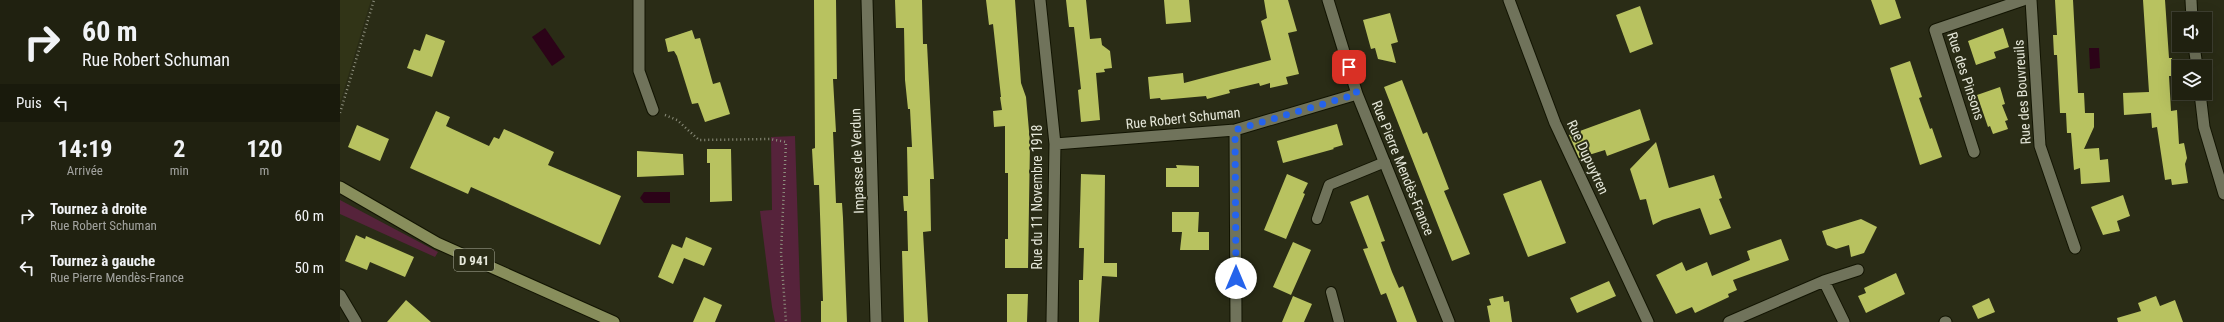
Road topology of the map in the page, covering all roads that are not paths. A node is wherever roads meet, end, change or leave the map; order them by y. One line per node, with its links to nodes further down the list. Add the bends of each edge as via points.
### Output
1 (639, 0): 12 (street, via 639,71)
2 (867, 0): 27 (street, Impasse de Verdun)
3 (1040, 0): 14 (street, Rue du 11 Novembre 1918)
4 (1328, 0): 10 (street, Rue Pierre Mendès-France)
5 (1509, 0): 32 (street, Rue Dupuytren, via 1555,123)
6 (2023, 0): 15 (street, Rue des Pinsons, via 1935,30)
7 (2031, 0): 20 (street, Rue des Bouvreuils, via 2040,146)
8 (2191, 0): 9 (street)
9 (2192, 12)
10 (1357, 94): 13 (street, Rue Robert Schuman); 16 (street, Rue Pierre Mendès-France)
11 (2201, 100): 18 (street, via 2204,127)
12 (653, 110)
13 (1235, 130): 14 (street, Rue Robert Schuman); 29 (street)
14 (1055, 144): 28 (street, Rue du 11 Novembre 1918)
15 (1974, 152)
16 (1385, 162): 19 (lane, via 1329,185); 31 (street, Rue Pierre Mendès-France)
17 (340, 187): 26 (main road, D 941, via 436,243)
18 (2224, 194)
19 (1317, 219)
20 (2075, 248)
21 (1858, 270): 22 (street)
22 (1824, 281): 33 (street); 34 (street)
23 (1330, 292): 30 (lane)
24 (340, 295): 25 (street)
25 (356, 322)
26 (614, 322)
27 (876, 322)
28 (1052, 322)
29 (1236, 322)
30 (1340, 322)
31 (1449, 322)
32 (1648, 322)
33 (1729, 322)
34 (1844, 322)

